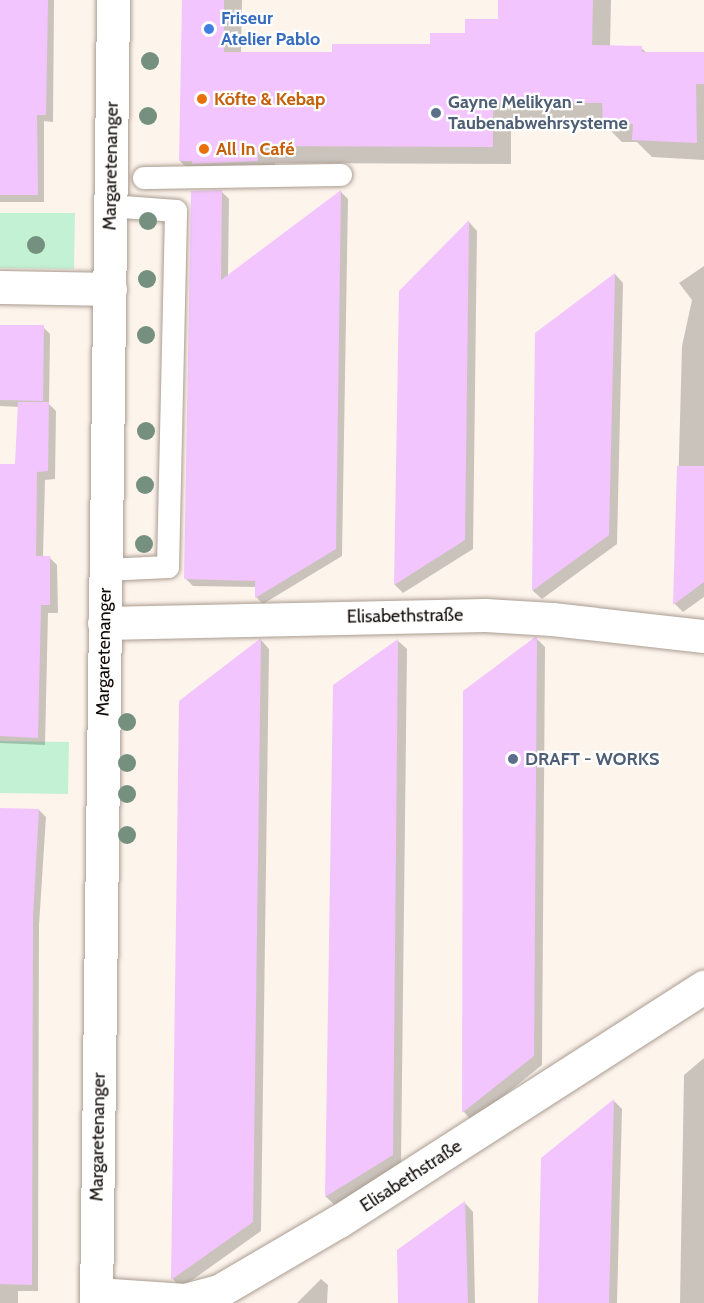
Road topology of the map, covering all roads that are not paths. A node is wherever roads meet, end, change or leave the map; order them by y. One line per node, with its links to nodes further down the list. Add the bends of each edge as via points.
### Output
1 (113, 0): 4 (street, Margaretenanger)
2 (341, 175): 3 (lane)
3 (144, 178)
4 (110, 206): 6 (street, Margaretenanger); 7 (lane, via 176,211 176,222 168,567)
5 (0, 287): 6 (street)
6 (110, 289): 7 (street, Margaretenanger)
7 (105, 570): 8 (street, Margaretenanger)
8 (105, 623): 9 (street, Elisabethstraße, via 485,615); 11 (street, Margaretenanger)
9 (704, 636)
10 (704, 987): 11 (street, Elisabethstraße, via 339,1221 219,1291 185,1300)
11 (96, 1299)

